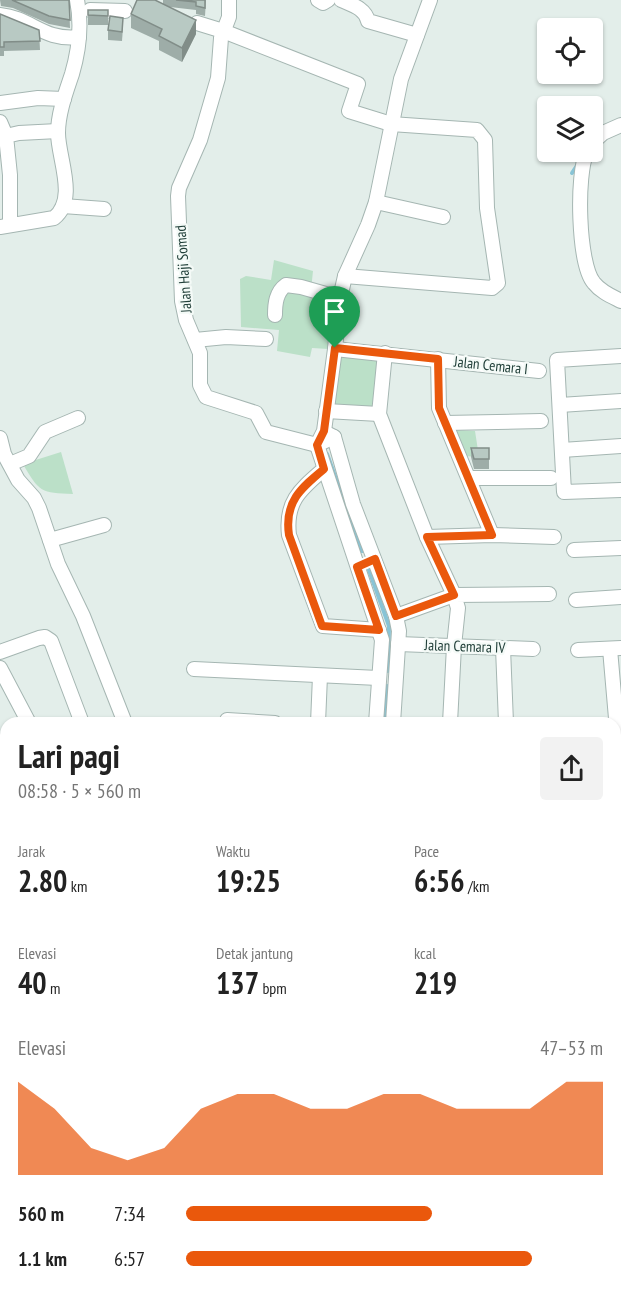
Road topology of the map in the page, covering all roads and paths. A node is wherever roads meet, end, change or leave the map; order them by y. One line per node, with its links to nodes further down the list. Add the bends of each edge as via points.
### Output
1 (229, 0): 10 (street, Jalan Haji Somad, via 229,17)
2 (318, 0): 3 (street)
3 (328, 0)
4 (341, 0): 11 (street, via 361,9 368,21)
5 (430, 0): 11 (street)
6 (78, 5): 7 (street); 12 (street)
7 (125, 11)
8 (0, 15): 12 (street, via 56,37)
9 (197, 23): 10 (street)
10 (223, 31): 16 (street, via 358,84 349,111); 32 (street, Jalan Haji Somad, via 218,78 178,196 182,301)
11 (417, 35): 16 (street, via 401,79)
12 (79, 37): 13 (street)
13 (64, 99): 14 (street); 18 (street)
14 (0, 103)
15 (0, 122): 20 (street)
16 (391, 124): 22 (street); 27 (street, via 477,130 485,140 487,208 498,283 492,288)
17 (621, 125): 19 (street)
18 (58, 131): 20 (street); 23 (street, via 65,185)
19 (603, 133)
20 (6, 136): 26 (street, via 10,175)
21 (583, 162): 29 (street, via 580,183 586,267 594,284)
22 (376, 202): 25 (street); 27 (street)
23 (63, 206): 24 (street); 26 (street, via 54,218)
24 (104, 209)
25 (443, 217)
26 (5, 226)
27 (345, 276): 28 (street)
28 (340, 298): 30 (street, via 286,285 279,291); 33 (street)
29 (621, 301)
30 (275, 315)
31 (266, 339): 32 (street)
32 (195, 340): 47 (street, Jalan Haji Somad, via 200,353 200,385 206,397 256,413 266,432)
33 (335, 348): 34 (street, Jalan Cemara I); 40 (street)
34 (385, 353): 36 (street, Jalan Cemara I); 41 (street)
35 (621, 356): 39 (street, via 557,360)
36 (438, 359): 37 (street, Jalan Cemara I); 44 (street, via 439,408)
37 (539, 371)
38 (621, 401): 39 (street)
39 (560, 405): 49 (street)
40 (326, 411): 41 (street); 45 (street)
41 (379, 414): 57 (street)
42 (78, 418): 50 (street, via 45,432 29,456)
43 (541, 420): 44 (street)
44 (445, 423): 52 (street)
45 (329, 434): 47 (street); 62 (street, via 354,504)
46 (0, 438): 50 (street)
47 (317, 445): 51 (street)
48 (621, 446): 49 (street)
49 (562, 450): 54 (street, via 564,492)
50 (10, 464): 59 (street, via 34,498)
51 (324, 469): 62 (street); 68 (street, via 294,499 288,527 291,541 322,626)
52 (469, 478): 53 (street); 56 (street)
53 (551, 478)
54 (621, 490)
55 (104, 525): 59 (street)
56 (492, 535): 57 (street); 58 (street)
57 (427, 537): 64 (street)
58 (554, 537)
59 (50, 540): 82 (street)
60 (621, 548): 61 (street)
61 (574, 550)
62 (366, 563): 67 (street); 68 (street)
63 (549, 594): 64 (street)
64 (454, 595): 67 (street); 70 (street, via 458,608)
65 (621, 597): 66 (street)
66 (576, 600)
67 (396, 616): 69 (street)
68 (379, 630): 79 (street, via 382,640)
69 (398, 644): 70 (street, Jalan Cemara IV); 85 (street)
70 (454, 646): 71 (street, Jalan Cemara IV); 86 (street)
71 (503, 648): 73 (street, Jalan Cemara IV); 87 (street)
72 (616, 648): 74 (street); 88 (street)
73 (533, 649)
74 (578, 650)
75 (0, 652): 81 (street, via 39,638 51,641)
76 (0, 668): 80 (street)
77 (194, 669): 78 (street)
78 (320, 676): 79 (street); 83 (street)
79 (378, 678): 84 (street)
80 (26, 717)
81 (80, 717)
82 (123, 717)
83 (318, 717)
84 (376, 717)
85 (393, 717)
86 (450, 717)
87 (506, 717)
88 (619, 717)

